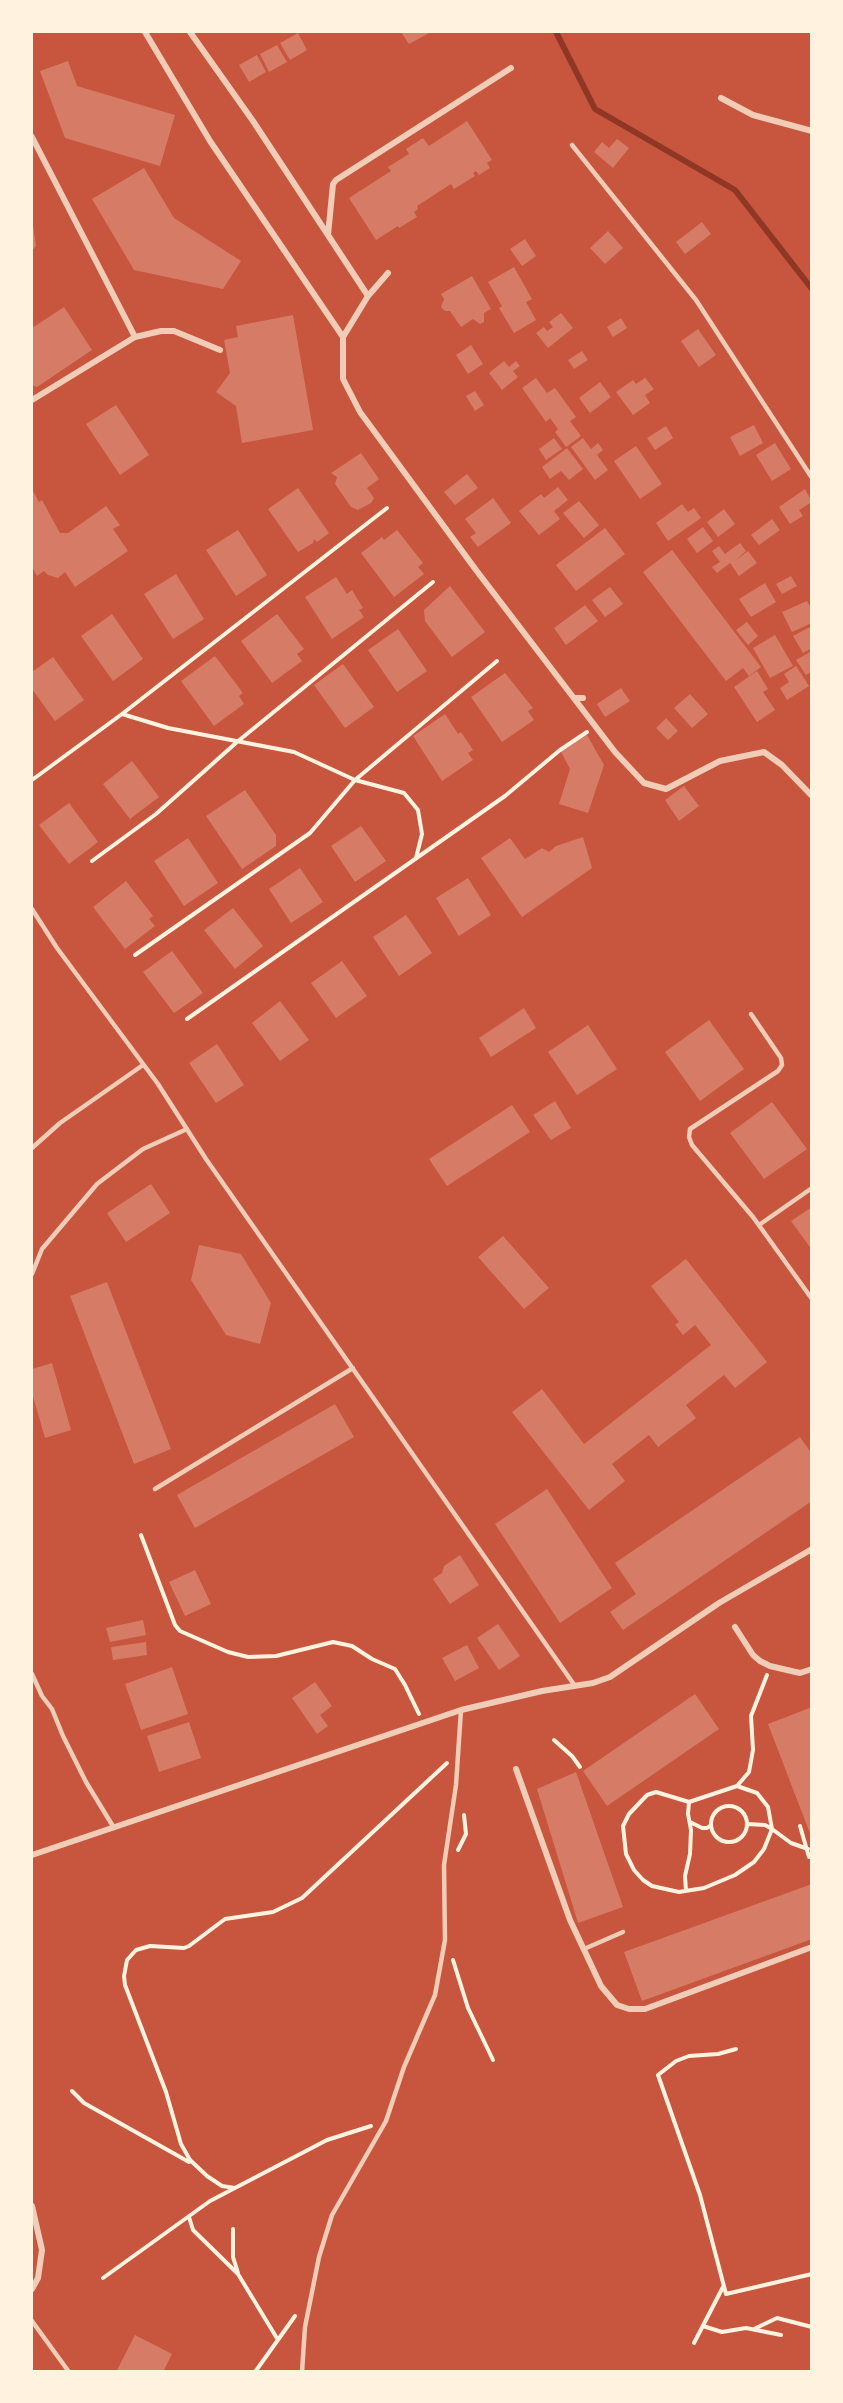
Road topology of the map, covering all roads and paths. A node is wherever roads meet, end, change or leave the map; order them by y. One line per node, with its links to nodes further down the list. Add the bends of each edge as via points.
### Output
1 (145, 32): 12 (street, via 210,141)
2 (190, 32): 8 (street)
3 (511, 68): 8 (street, via 336,180)
4 (721, 98): 5 (street, via 753,115)
5 (812, 131)
6 (32, 137): 11 (street)
7 (572, 145): 15 (lane, via 696,300)
8 (328, 236): 10 (street)
9 (388, 273): 10 (street)
10 (368, 296): 12 (street)
11 (135, 337): 13 (street, via 174,331); 14 (street)
12 (343, 337): 19 (street, via 343,379 360,412)
13 (220, 350)
14 (32, 400)
15 (812, 478)
16 (387, 508): 21 (path)
17 (434, 582): 23 (path)
18 (497, 661): 25 (path)
19 (574, 698): 20 (street); 22 (street)
20 (583, 698)
21 (122, 714): 23 (path); 24 (path)
22 (596, 727): 26 (street, via 644,783 666,789 720,761 764,752); 27 (path, via 560,750 506,796)
23 (237, 742): 25 (path, via 294,752); 28 (path, via 156,814)
24 (32, 780)
25 (355, 780): 27 (path, via 404,793 418,810 422,834); 30 (path, via 310,833)
26 (812, 796)
27 (415, 858): 32 (path)
28 (92, 861)
29 (32, 909): 33 (lane)
30 (135, 956)
31 (751, 1014): 37 (lane, via 782,1065 690,1129 689,1137)
32 (187, 1019)
33 (143, 1065): 34 (lane); 35 (lane)
34 (186, 1129): 38 (lane, via 143,1149 97,1184 42,1249); 40 (lane)
35 (32, 1148)
36 (812, 1188): 37 (lane)
37 (759, 1226): 39 (lane)
38 (32, 1274)
39 (812, 1299)
40 (353, 1368): 41 (lane); 48 (lane)
41 (155, 1489)
42 (141, 1535): 50 (path, via 180,1631 248,1657 276,1656 333,1642 352,1646 395,1669)
43 (812, 1549): 48 (street, via 719,1603 610,1677)
44 (735, 1628): 45 (street, via 753,1655)
45 (770, 1666): 46 (street, via 800,1673); 55 (path, via 751,1716 753,1750 749,1772)
46 (812, 1670)
47 (32, 1674): 61 (lane, via 86,1782)
48 (575, 1686): 49 (street)
49 (460, 1710): 50 (street); 52 (lane)
50 (423, 1723): 61 (street)
51 (554, 1740): 53 (path)
52 (458, 1746): 68 (lane, via 444,1865); 75 (path, via 433,1778 302,1898 273,1912 225,1919 184,1948 150,1946 136,1950 127,1960 125,1985 166,2092 181,2144)
53 (580, 1767)
54 (516, 1769): 70 (street)
55 (737, 1786): 56 (path); 62 (path, via 757,1793 768,1807)
56 (689, 1802): 57 (path); 66 (path, via 656,1792 647,1795 623,1826 626,1854 643,1880 652,1886)
57 (689, 1822): 59 (path, via 702,1828); 66 (path)
58 (747, 1824): 59 (path, via 738,1840 729,1842 720,1840); 59 (path, via 737,1808 728,1806 719,1809); 62 (path)
59 (711, 1825)
60 (800, 1826): 63 (path)
61 (114, 1828): 64 (street)
62 (772, 1829): 63 (path, via 791,1843); 66 (path, via 754,1862 723,1881)
63 (808, 1849): 65 (path)
64 (32, 1855)
65 (809, 1857)
66 (686, 1891)
67 (623, 1932): 70 (lane)
68 (445, 1940): 72 (path, via 468,2008); 74 (lane, via 435,1995)
69 (812, 1947): 70 (street, via 645,2008 629,2009 609,1997)
70 (584, 1949)
71 (735, 2049): 83 (path, via 689,2056 658,2075 700,2195)
72 (493, 2060)
73 (72, 2091): 75 (path, via 84,2103)
74 (386, 2121): 76 (path, via 327,2140); 85 (lane, via 332,2215)
75 (195, 2166): 76 (path, via 216,2182)
76 (235, 2188): 78 (path)
77 (32, 2206): 84 (street, via 42,2250 38,2278)
78 (189, 2217): 80 (path, via 193,2230); 82 (path)
79 (233, 2229): 80 (path, via 233,2257)
80 (238, 2274): 91 (path)
81 (812, 2274): 83 (path, via 726,2294)
82 (103, 2278)
83 (723, 2286): 87 (path)
84 (32, 2289)
85 (312, 2291): 91 (path); 95 (lane)
86 (32, 2321): 93 (lane)
87 (703, 2326): 89 (path, via 722,2332); 92 (path)
88 (812, 2327): 89 (path, via 777,2318)
89 (753, 2329): 90 (path)
90 (781, 2335)
91 (278, 2340): 94 (path)
92 (694, 2343)
93 (69, 2372)
94 (255, 2372)
95 (302, 2372)

